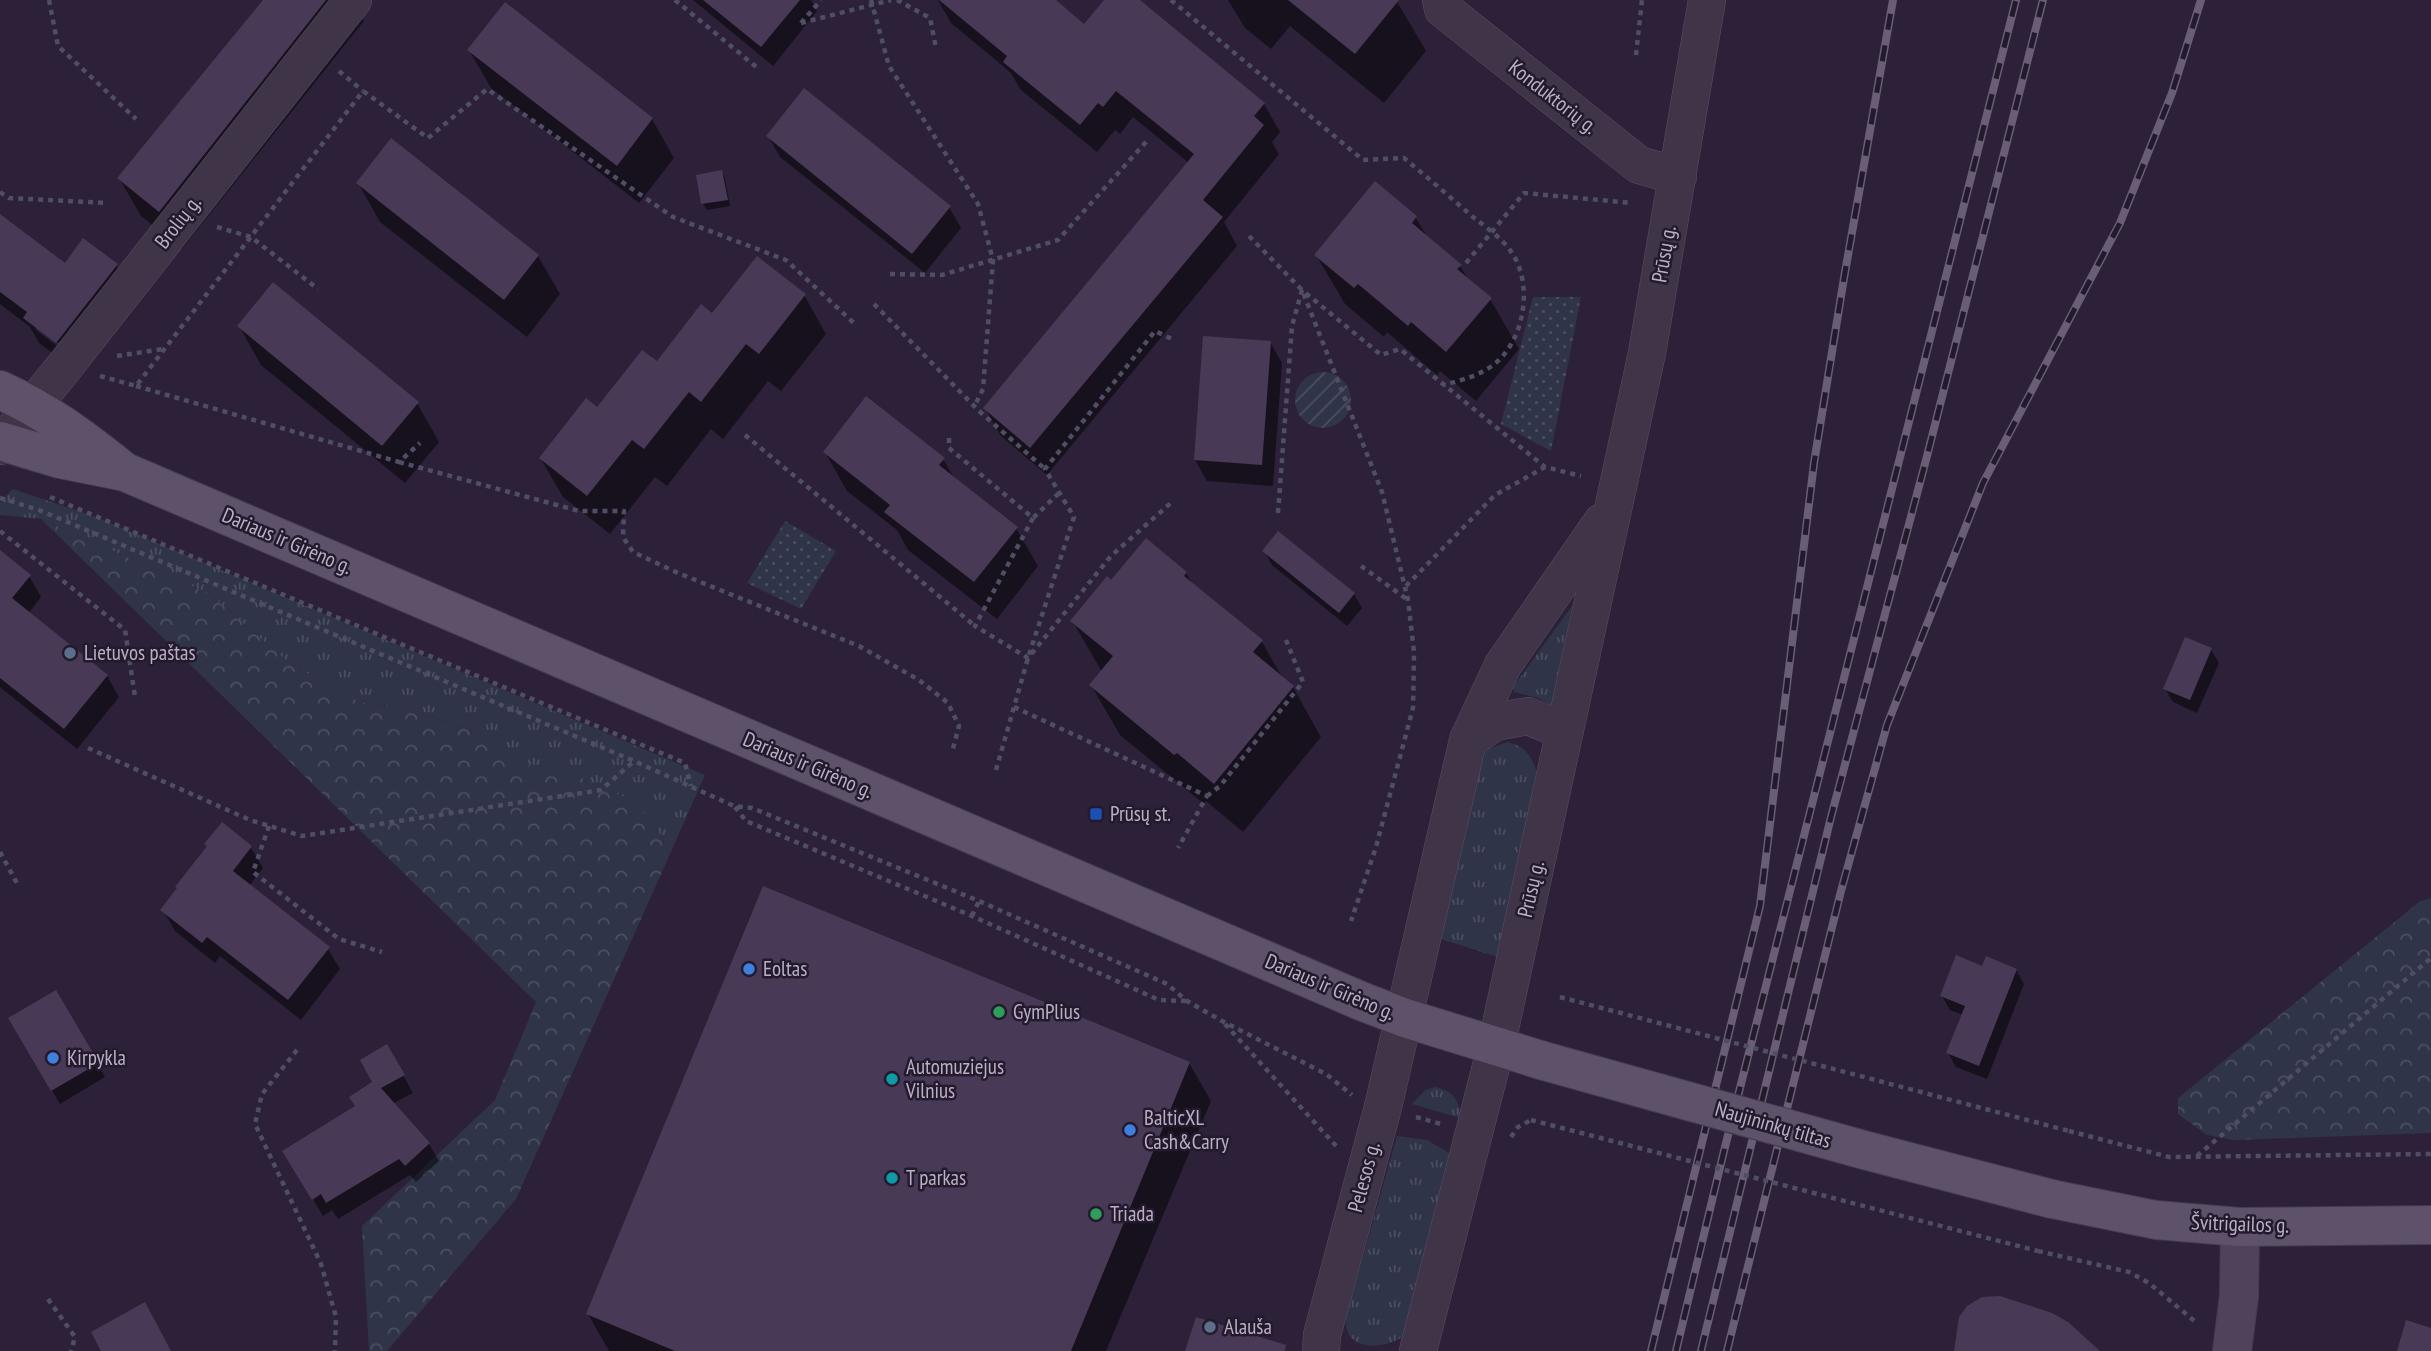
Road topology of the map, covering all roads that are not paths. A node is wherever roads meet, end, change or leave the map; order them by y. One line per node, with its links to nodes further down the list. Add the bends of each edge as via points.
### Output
1 (353, 0): 5 (street, Brolių g.)
2 (1441, 0): 4 (street, Konduktorių g., via 1443,9 1639,165)
3 (1707, 0): 4 (street, Prūsų g.)
4 (1678, 176): 8 (street, Prūsų g., via 1647,353)
5 (17, 398): 6 (street, Brolių g.); 7 (main road, Dariaus ir Girėno g., via 74,432)
6 (1, 443): 7 (main road, Dariaus ir Girėno g.)
7 (125, 472): 11 (main road, Dariaus ir Girėno g.)
8 (1612, 506): 9 (street, Prūsų g.); 10 (street, Prūsų g., via 1503,665)
9 (1565, 731): 10 (street, via 1528,716 1495,722); 12 (street, Prūsų g.)
10 (1468, 740): 11 (street, Prūsų g.)
11 (1405, 1018): 12 (main road, Dariaus ir Girėno g.); 16 (street, Pelesos g.)
12 (1496, 1046): 13 (main road, Naujininkų tiltas, bridge); 17 (street)
13 (2052, 1199): 15 (main road, Švitrigailos g., via 2156,1220)
14 (2431, 1225): 15 (main road, Švitrigailos g.)
15 (2240, 1227): 18 (main road)
16 (1325, 1346)
17 (1418, 1351)
18 (2232, 1351)

